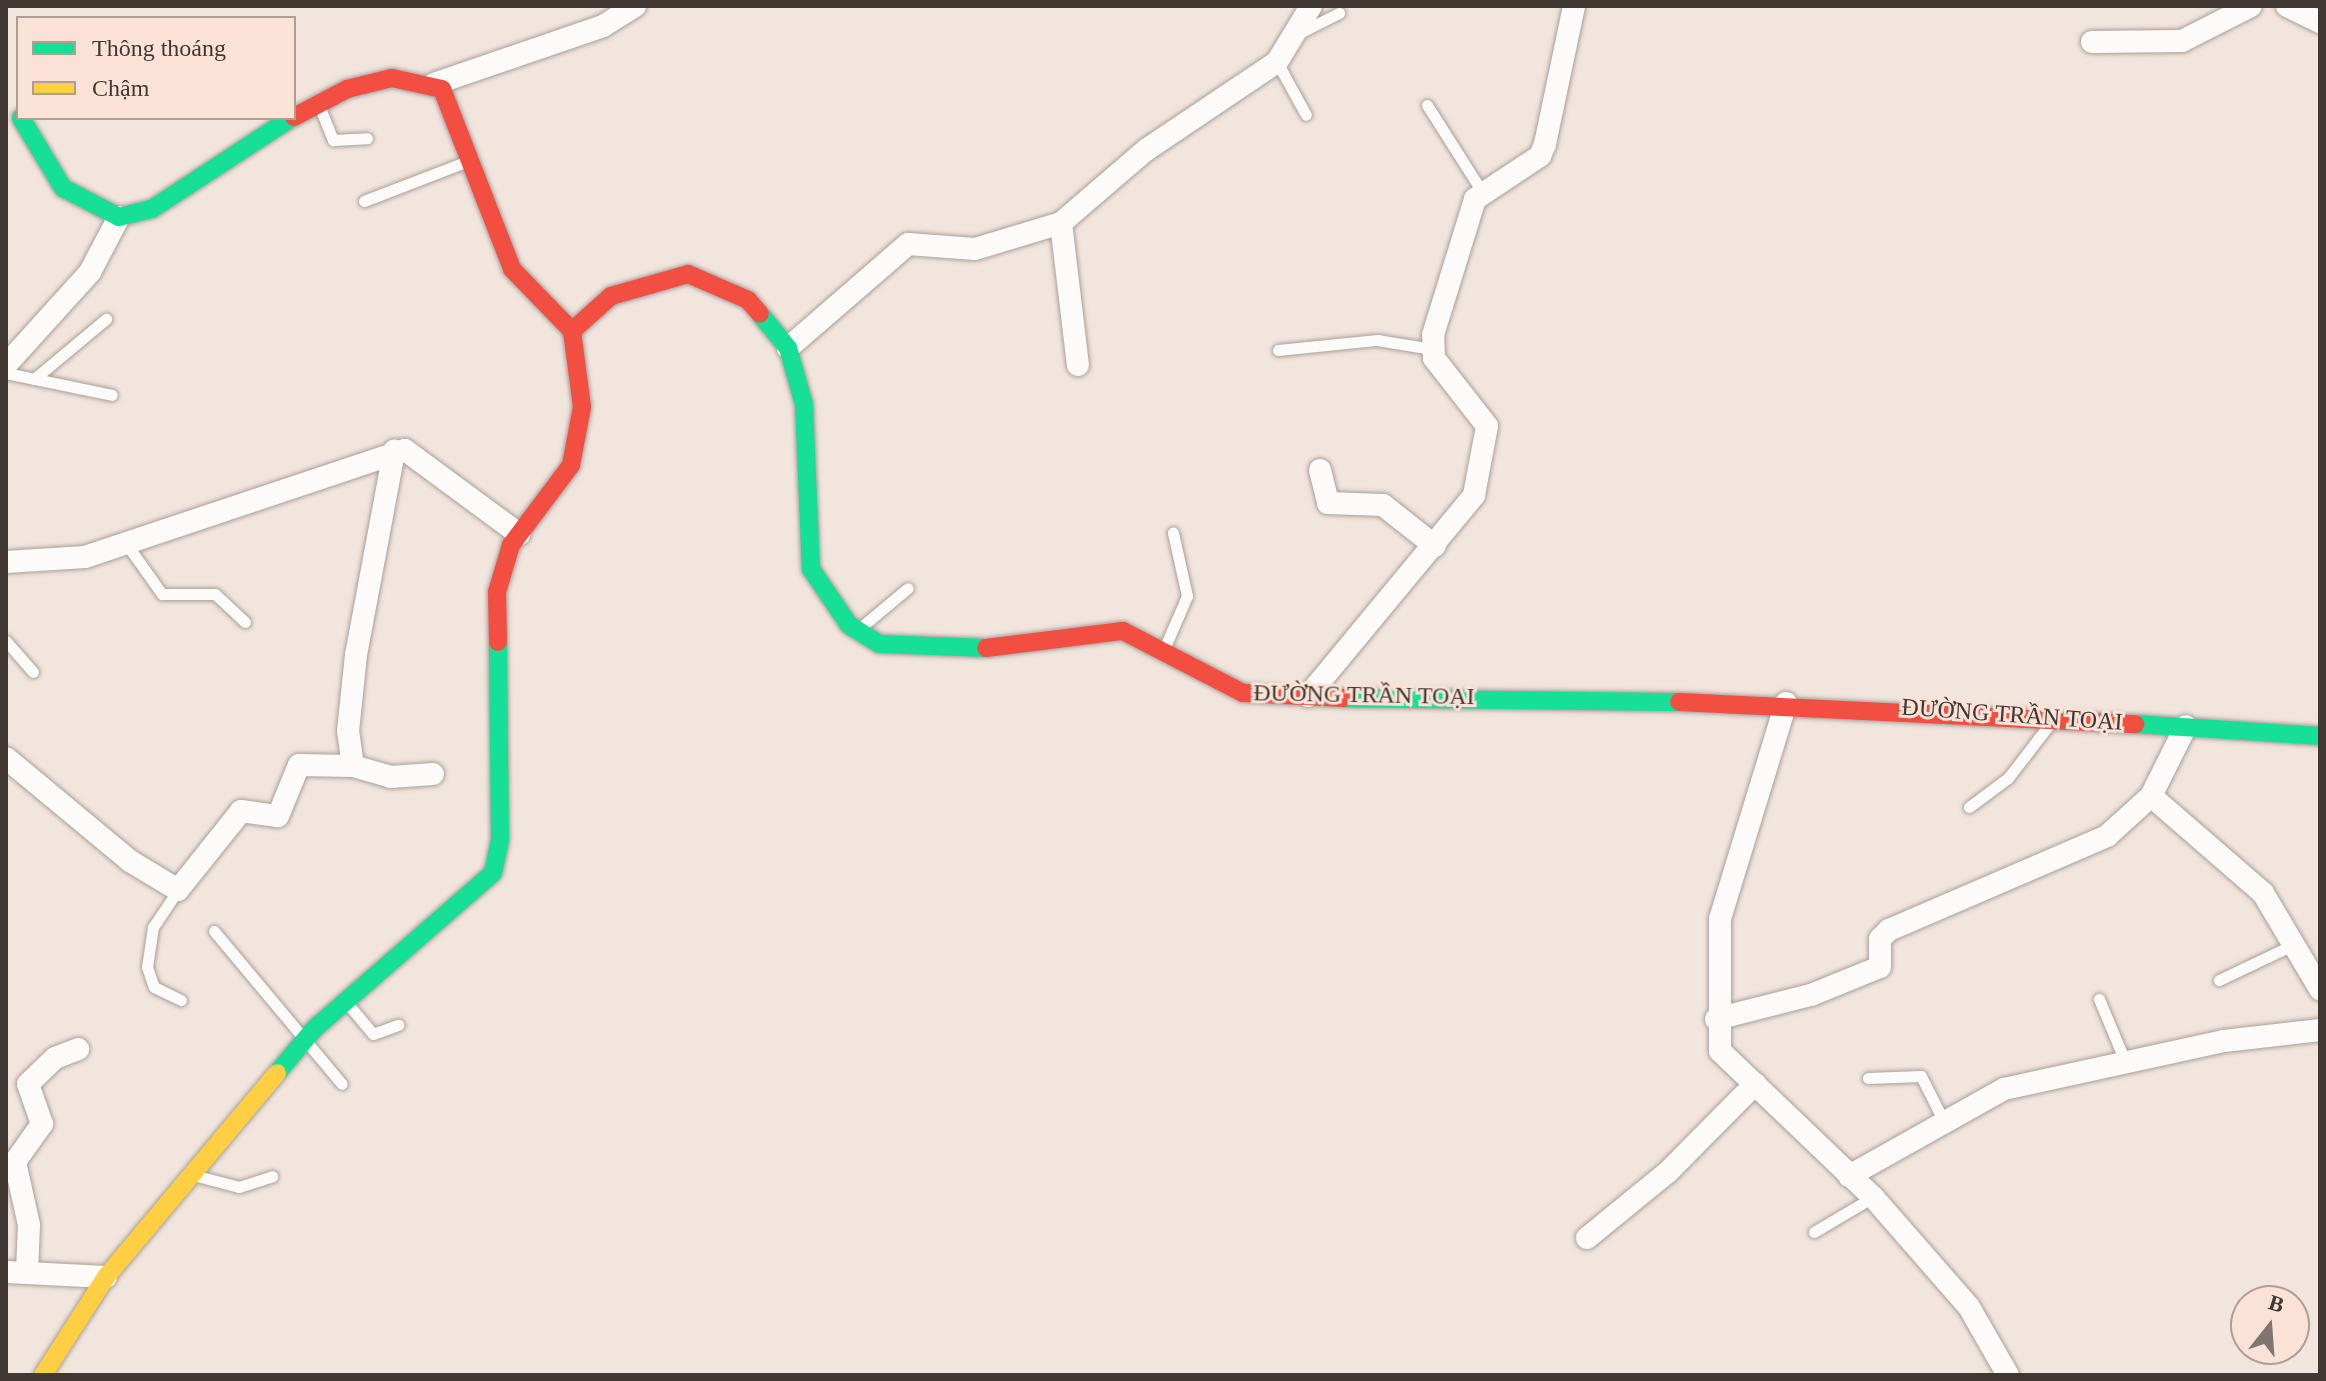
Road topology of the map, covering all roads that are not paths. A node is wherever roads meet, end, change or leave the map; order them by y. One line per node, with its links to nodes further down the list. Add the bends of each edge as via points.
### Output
1 (635, 6): 11 (street, via 603,26)
2 (1311, 6): 8 (street)
3 (1574, 6): 20 (street, via 1540,156)
4 (2251, 6): 9 (street, via 2182,41)
5 (2287, 6): 7 (street)
6 (1339, 13): 8 (lane)
7 (2320, 22)
8 (1298, 34): 10 (street)
9 (2092, 42)
10 (1277, 62): 14 (lane); 23 (street, via 1146,150)
11 (434, 84): 12 (street, via 392,78); 19 (street, via 449,99)
12 (319, 104): 15 (street); 18 (lane, via 333,140)
13 (1427, 105): 20 (lane)
14 (1306, 115)
15 (296, 116)
16 (22, 120): 22 (street, via 63,188 102,214)
17 (288, 120): 22 (street, via 152,209)
18 (367, 138)
19 (469, 161): 21 (lane); 25 (street, via 512,269 548,315)
20 (1481, 190): 27 (street)
21 (364, 201)
22 (119, 217): 29 (street, via 90,272)
23 (1061, 223): 26 (street, via 975,249 908,244); 30 (street)
24 (106, 319): 32 (lane)
25 (572, 331): 26 (street, via 611,296 688,274 748,300); 37 (street, via 579,435 559,490)
26 (788, 348): 43 (street, via 809,442 811,569)
27 (1432, 349): 28 (lane, via 1377,340); 39 (street, via 1478,410 1489,441 1474,495)
28 (1278, 350)
29 (6, 365)
30 (1078, 365)
31 (6, 373): 32 (lane)
32 (34, 379): 33 (lane)
33 (112, 395)
34 (394, 451): 37 (street, via 416,451); 38 (street); 53 (street, via 356,655 348,731)
35 (1320, 470): 39 (street, via 1328,503 1383,505)
36 (1173, 533): 45 (lane, via 1187,596)
37 (519, 534): 64 (street, via 497,592 500,821 493,873)
38 (124, 541): 40 (street, via 85,557); 42 (lane, via 162,594 215,594)
39 (1435, 546): 47 (street)
40 (6, 562)
41 (908, 588): 43 (lane)
42 (245, 622)
43 (857, 631): 45 (street, ĐƯỜNG TRẦN TOẠI, via 915,653 1097,630 1123,631)
44 (6, 641): 46 (lane)
45 (1164, 649): 47 (street, ĐƯỜNG TRẦN TOẠI, via 1243,693)
46 (33, 672)
47 (1308, 696): 48 (street, ĐƯỜNG TRẦN TOẠI)
48 (1786, 703): 49 (street, ĐƯỜNG TRẦN TOẠI); 65 (street, via 1720,919)
49 (2055, 718): 50 (street, ĐƯỜNG TRẦN TOẠI); 56 (lane, via 2008,778)
50 (2186, 726): 51 (street, ĐƯỜNG TRẦN TOẠI); 55 (street)
51 (2320, 736)
52 (6, 758): 57 (street, via 130,861)
53 (353, 766): 54 (street, via 391,777); 57 (street, via 299,765 278,816 241,811)
54 (433, 774)
55 (2151, 796): 59 (street, via 2263,893); 65 (street, via 2107,836 1882,934 1880,967 1811,995)
56 (1969, 807)
57 (178, 890): 63 (lane, via 153,927 147,967 154,987)
58 (214, 931): 68 (lane)
59 (2297, 943): 60 (lane); 61 (street)
60 (2219, 980)
61 (2320, 989)
62 (2099, 999): 70 (lane)
63 (181, 1000)
64 (344, 1000): 66 (lane, via 373,1034); 68 (street)
65 (1716, 1019): 73 (street, via 1720,1051)
66 (398, 1025)
67 (2320, 1030): 70 (street, via 2224,1041)
68 (307, 1038): 72 (lane); 75 (street)
69 (78, 1049): 81 (street, via 55,1058 28,1084 42,1124 15,1162 29,1225)
70 (2127, 1067): 74 (street, via 2012,1087)
71 (1868, 1078): 74 (lane, via 1921,1076)
72 (342, 1084)
73 (1755, 1084): 77 (street); 80 (street, via 1668,1172)
74 (1943, 1120): 77 (street)
75 (192, 1175): 76 (lane, via 239,1187); 82 (street)
76 (272, 1176)
77 (1849, 1176): 78 (street)
78 (1873, 1197): 79 (lane); 84 (street, via 1969,1307)
79 (1814, 1232)
80 (1587, 1238)
81 (16, 1272): 82 (street)
82 (106, 1277): 83 (street)
83 (43, 1375)
84 (2008, 1375)

